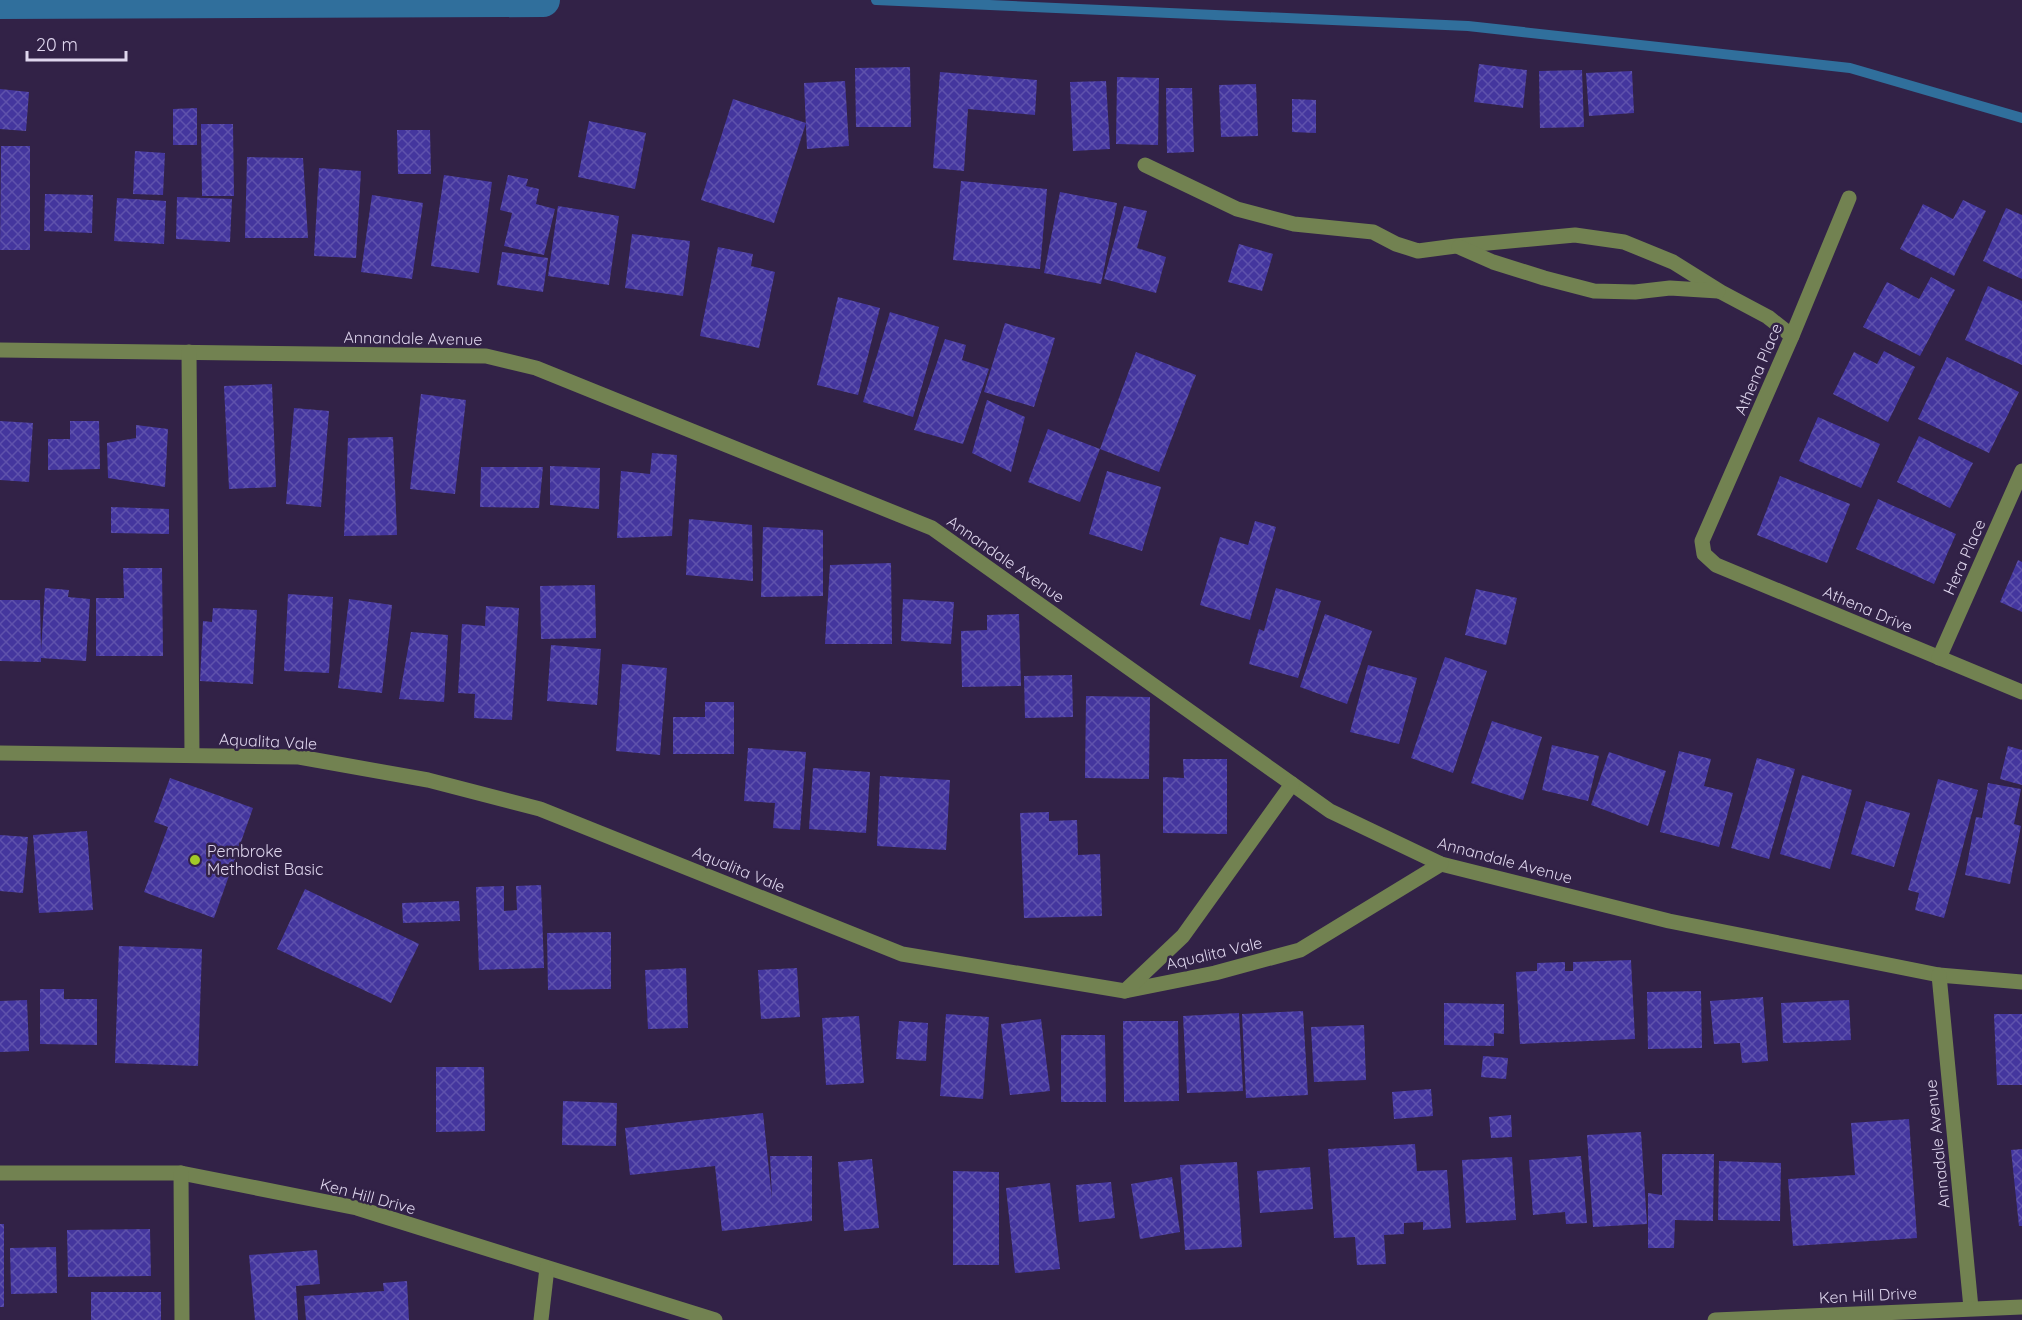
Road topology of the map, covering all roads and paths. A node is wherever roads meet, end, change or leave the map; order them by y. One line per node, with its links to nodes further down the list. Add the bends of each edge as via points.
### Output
1 (1145, 165): 3 (street, via 1237,209 1294,224 1373,232 1418,251)
2 (1849, 198): 5 (street, Athena Place)
3 (1456, 246): 4 (street, via 1493,262 1594,291 1670,288); 4 (street, via 1575,235 1624,242 1673,262)
4 (1721, 292): 5 (street, via 1768,317)
5 (1792, 336): 9 (street, Athena Place, via 1702,541)
6 (0, 350): 7 (street, Annandale Avenue)
7 (189, 352): 13 (street); 14 (street, Annandale Avenue, via 486,356 536,368 932,528)
8 (2022, 471): 10 (street, Hera Place)
9 (1704, 554): 10 (street, Athena Drive, via 1716,565)
10 (1939, 658): 11 (street, Athena Drive)
11 (2022, 692)
12 (0, 753): 13 (street, Aqualita Vale)
13 (192, 755): 18 (street, Aqualita Vale, via 299,757 429,780 540,809 902,954)
14 (1292, 784): 15 (street, Annandale Avenue, via 1330,812); 18 (street, via 1183,936)
15 (1441, 864): 16 (street, Annandale Avenue, via 1669,921); 18 (street, Aqualita Vale, via 1300,950)
16 (1938, 975): 17 (street, Annandale Avenue); 23 (street, Annadale Avenue)
17 (2022, 982)
18 (1125, 991)
19 (0, 1173): 20 (street, Ken Hill Drive)
20 (181, 1173): 21 (street, Ken Hill Drive, via 357,1208); 24 (street)
21 (547, 1268): 25 (street); 26 (street, Ken Hill Drive)
22 (2022, 1307): 23 (street, Ken Hill Drive)
23 (1971, 1308): 27 (street, Ken Hill Drive)
24 (182, 1320)
25 (541, 1320)
26 (714, 1320)
27 (1715, 1320)

